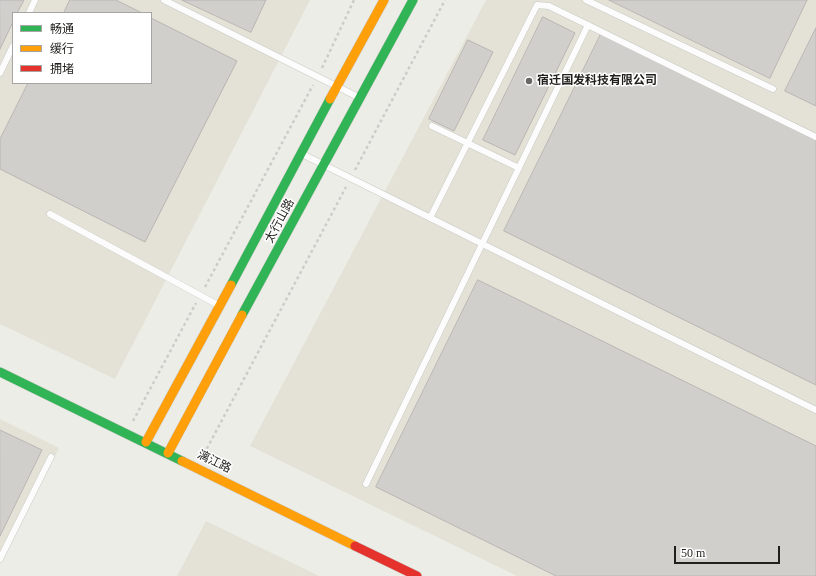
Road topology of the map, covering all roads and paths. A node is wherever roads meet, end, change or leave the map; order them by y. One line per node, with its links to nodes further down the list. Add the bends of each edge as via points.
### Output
1 (35, 0): 8 (lane)
2 (164, 0): 12 (lane)
3 (354, 0): 12 (path)
4 (384, 0): 13 (street, 太行山路)
5 (413, 0): 15 (street, 太行山路)
6 (445, 0): 22 (path)
7 (586, 0): 14 (lane)
8 (29, 12)
9 (588, 25): 17 (lane); 18 (lane, via 549,6 537,5); 21 (lane)
10 (12, 48): 11 (lane)
11 (0, 73)
12 (317, 77): 13 (lane); 26 (path)
13 (337, 86): 15 (lane); 19 (street, 太行山路)
14 (773, 89)
15 (360, 98): 20 (street, 太行山路)
16 (432, 126): 18 (lane)
17 (816, 138)
18 (468, 143): 21 (lane); 24 (lane)
19 (301, 153): 20 (lane); 27 (street, 太行山路)
20 (323, 165): 22 (lane); 32 (street, 太行山路)
21 (519, 168): 25 (lane)
22 (350, 178): 24 (lane); 34 (path)
23 (50, 214): 26 (lane)
24 (430, 218): 25 (lane)
25 (482, 244): 29 (lane); 35 (lane)
26 (200, 296): 27 (lane); 30 (path)
27 (220, 306): 31 (street, 太行山路)
28 (0, 372): 30 (street, 漓江路)
29 (816, 410)
30 (127, 433): 31 (street, 漓江路)
31 (146, 442): 32 (street, 漓江路)
32 (168, 453): 34 (street, 漓江路)
33 (51, 456): 36 (lane)
34 (198, 467): 37 (street, 漓江路)
35 (366, 484)
36 (0, 559)
37 (401, 572): 38 (street, 漓江路)
38 (417, 576)

